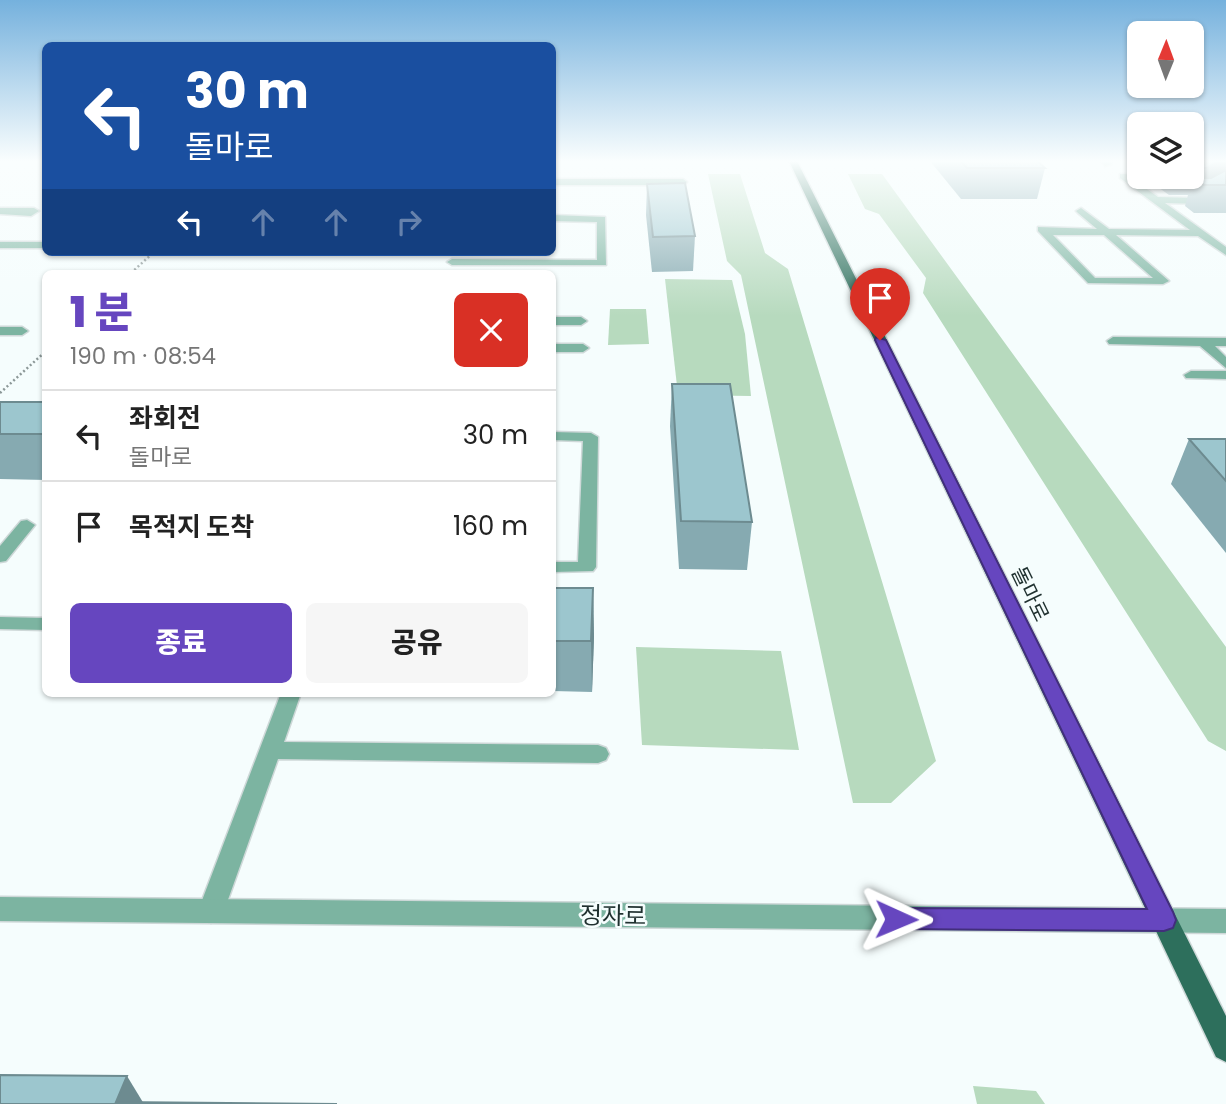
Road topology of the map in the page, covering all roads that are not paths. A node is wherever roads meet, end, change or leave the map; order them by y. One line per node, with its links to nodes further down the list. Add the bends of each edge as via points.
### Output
1 (818, 213): 34 (main road, 돌마로)
2 (1083, 213): 5 (street)
3 (1173, 213): 6 (street)
4 (556, 218): 10 (street, via 602,219 602,263)
5 (1107, 232): 5 (street, via 1163,281 1092,281 1040,229); 6 (street)
6 (1200, 233): 9 (street)
7 (0, 245): 8 (street)
8 (42, 245)
9 (1226, 252)
10 (452, 262)
11 (556, 321): 12 (street)
12 (581, 321)
13 (0, 331): 14 (street)
14 (22, 331)
15 (1113, 341): 16 (street)
16 (1204, 342): 17 (street); 20 (street)
17 (1226, 342)
18 (556, 348): 19 (street)
19 (583, 348)
20 (1226, 363)
21 (1191, 375): 22 (street)
22 (1226, 375)
23 (556, 436): 26 (street, via 591,437 587,567)
24 (27, 524): 25 (street)
25 (0, 557)
26 (556, 567)
27 (0, 623): 28 (street)
28 (42, 624)
29 (289, 697): 30 (street)
30 (269, 750): 31 (street); 33 (street)
31 (598, 754)
32 (0, 909): 33 (street, 정자로)
33 (211, 911): 34 (street, 정자로)
34 (1164, 920): 35 (street, 정자로); 36 (main road, 돌마로)
35 (1226, 921)
36 (1226, 1047)

